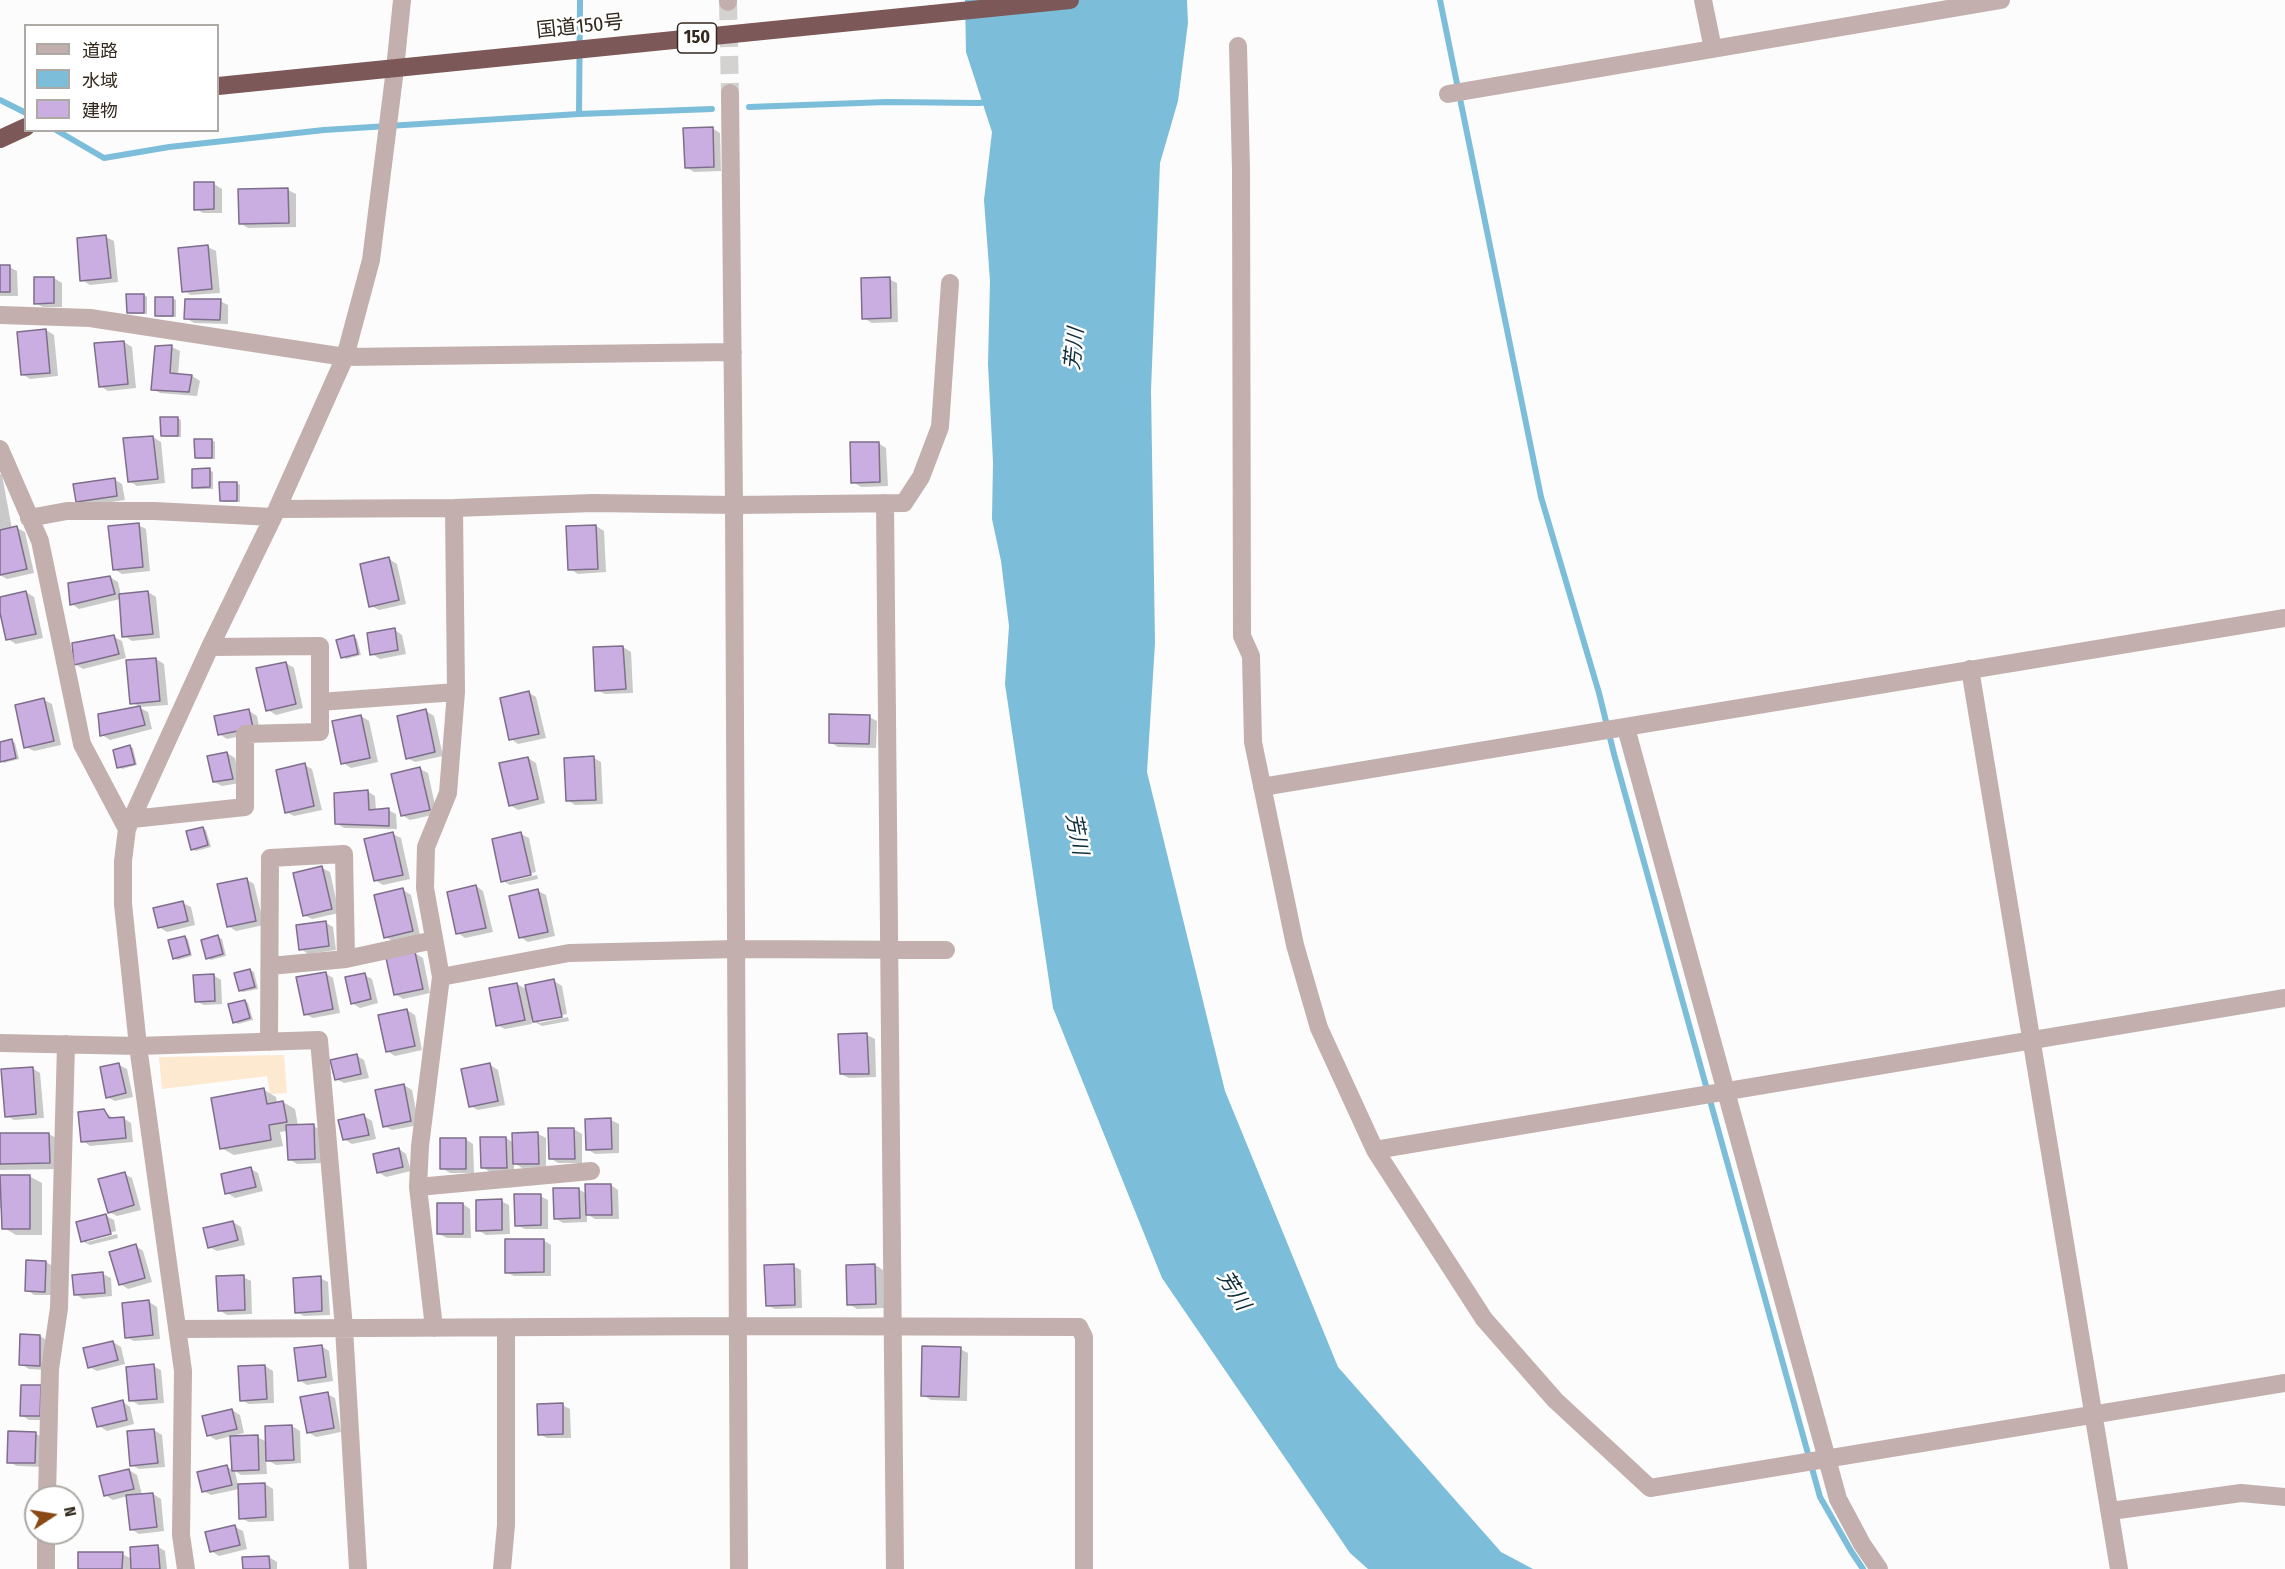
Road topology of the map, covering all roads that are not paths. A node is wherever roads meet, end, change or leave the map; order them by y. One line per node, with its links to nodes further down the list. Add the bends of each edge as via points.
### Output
1 (402, 0): 7 (street)
2 (1070, 0): 7 (highway, 国道150号 / 150)
3 (1703, 0): 6 (street)
4 (2001, 0): 6 (street)
5 (1238, 46): 29 (street, via 1242,636 1251,656 1252,742)
6 (1713, 49): 10 (street)
7 (395, 69): 8 (highway, 国道150号 / 150); 16 (street, via 371,260)
8 (219, 86)
9 (730, 93): 15 (street)
10 (1448, 94)
11 (24, 128): 12 (highway)
12 (0, 139)
13 (950, 283): 18 (street, via 940,427 921,477 904,503)
14 (0, 315): 16 (street, via 90,318)
15 (733, 352): 16 (street); 19 (street)
16 (345, 357): 21 (street)
17 (0, 449): 22 (street)
18 (885, 503): 19 (street); 33 (street)
19 (734, 505): 20 (street, via 593,503); 32 (street)
20 (454, 508): 21 (street); 26 (street)
21 (275, 513): 22 (street, via 67,511); 24 (street)
22 (29, 518): 30 (street, via 40,541 82,744)
23 (2285, 618): 25 (street)
24 (210, 647): 27 (street, via 320,646); 30 (street)
25 (1970, 669): 28 (street); 39 (street)
26 (456, 692): 27 (street); 31 (street, via 448,793 426,848 425,888)
27 (320, 702): 30 (street, via 320,732 245,734 244,807)
28 (1624, 728): 29 (street); 44 (street)
29 (1262, 787): 45 (street, via 1286,910 1319,1028)
30 (130, 824): 43 (street, via 123,861 123,904)
31 (434, 940): 35 (street); 37 (street)
32 (736, 949): 33 (street); 37 (street, via 569,952); 48 (street)
33 (890, 950): 34 (street); 49 (street)
34 (946, 950)
35 (346, 959): 36 (street); 36 (street, via 344,854 270,858)
36 (270, 966): 40 (street)
37 (441, 977): 47 (street)
38 (2285, 998): 39 (street)
39 (2031, 1040): 44 (street); 55 (street)
40 (269, 1042): 43 (street); 50 (street, via 319,1040)
41 (0, 1043): 42 (street)
42 (66, 1044): 43 (street); 57 (street, via 59,1308 50,1369)
43 (138, 1046): 53 (street)
44 (1724, 1092): 45 (street); 56 (street)
45 (1375, 1150): 56 (street, via 1484,1319 1555,1400 1650,1488)
46 (591, 1171): 47 (street)
47 (418, 1187): 51 (street)
48 (738, 1326): 49 (street); 52 (street); 65 (street)
49 (894, 1327): 66 (street); 67 (street, via 1079,1327 1084,1338)
50 (344, 1328): 51 (street); 53 (street); 63 (street)
51 (434, 1328): 52 (street)
52 (506, 1328): 64 (street, via 506,1525)
53 (178, 1329): 62 (street, via 183,1371 181,1535)
54 (2285, 1383): 55 (street)
55 (2095, 1414): 56 (street); 59 (street)
56 (1826, 1460): 68 (street, via 1838,1499)
57 (47, 1485)
58 (2285, 1497): 59 (street, via 2241,1493)
59 (2111, 1511): 69 (street)
60 (46, 1545): 61 (street)
61 (46, 1569)
62 (186, 1569)
63 (358, 1569)
64 (502, 1569)
65 (739, 1569)
66 (895, 1569)
67 (1084, 1569)
68 (1879, 1569)
69 (2120, 1569)

